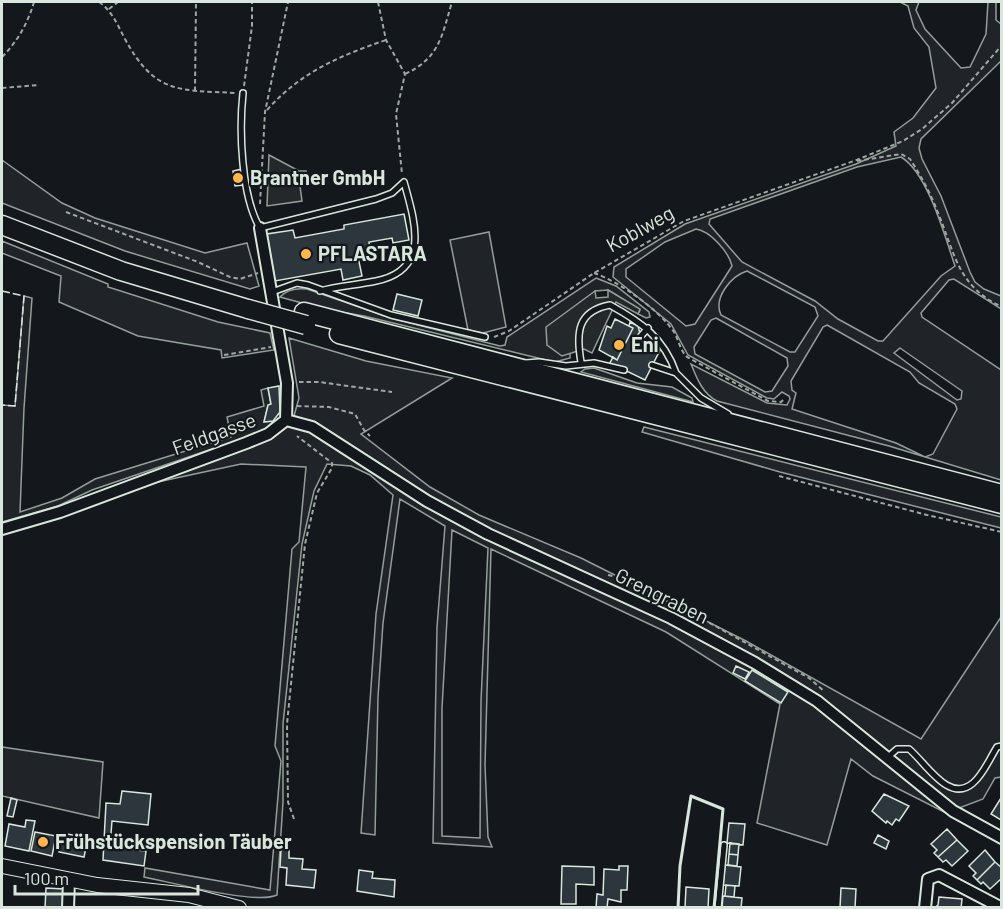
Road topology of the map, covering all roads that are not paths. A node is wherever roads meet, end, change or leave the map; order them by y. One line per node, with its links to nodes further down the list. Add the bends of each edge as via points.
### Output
1 (243, 93): 4 (lane, via 245,167 251,209)
2 (2, 213): 7 (main road)
3 (2, 225): 7 (main road, via 121,271)
4 (260, 228): 5 (lane, via 376,199 392,193 404,182 415,234 415,253 405,267 377,281); 6 (street)
5 (320, 291): 6 (lane, via 297,283); 11 (lane, via 391,315)
6 (270, 293): 17 (street, via 287,383 289,406)
7 (248, 303): 8 (main road, bridge)
8 (305, 319): 13 (main road); 20 (main road)
9 (648, 328): 10 (lane); 12 (lane, via 610,305 595,308 585,317 579,331); 16 (lane, via 670,356)
10 (641, 336)
11 (485, 337)
12 (581, 362): 13 (lane, via 566,366 539,362); 15 (lane)
13 (514, 365): 18 (main road)
14 (652, 365): 16 (lane)
15 (624, 370)
16 (676, 373): 18 (lane, via 708,404)
17 (283, 424): 21 (street, Feldgasse, via 246,443 87,502); 23 (street, Grengraben, via 320,431 428,501 488,534 671,618 755,663 818,701)
18 (751, 427): 19 (main road)
19 (1002, 494)
20 (1002, 504)
21 (2, 528)
22 (1002, 746): 23 (lane, via 997,747 973,783 960,790 948,788 909,748 897,749)
23 (887, 758): 24 (street, Grengraben, via 953,811)
24 (1002, 838)
25 (724, 845): 31 (lane)
26 (2, 866): 27 (street)
27 (69, 880): 29 (street); 30 (street, via 189,895)
28 (1000, 907): 32 (street, via 939,875 928,879)
29 (68, 908)
30 (239, 908)
31 (718, 908)
32 (924, 908)

